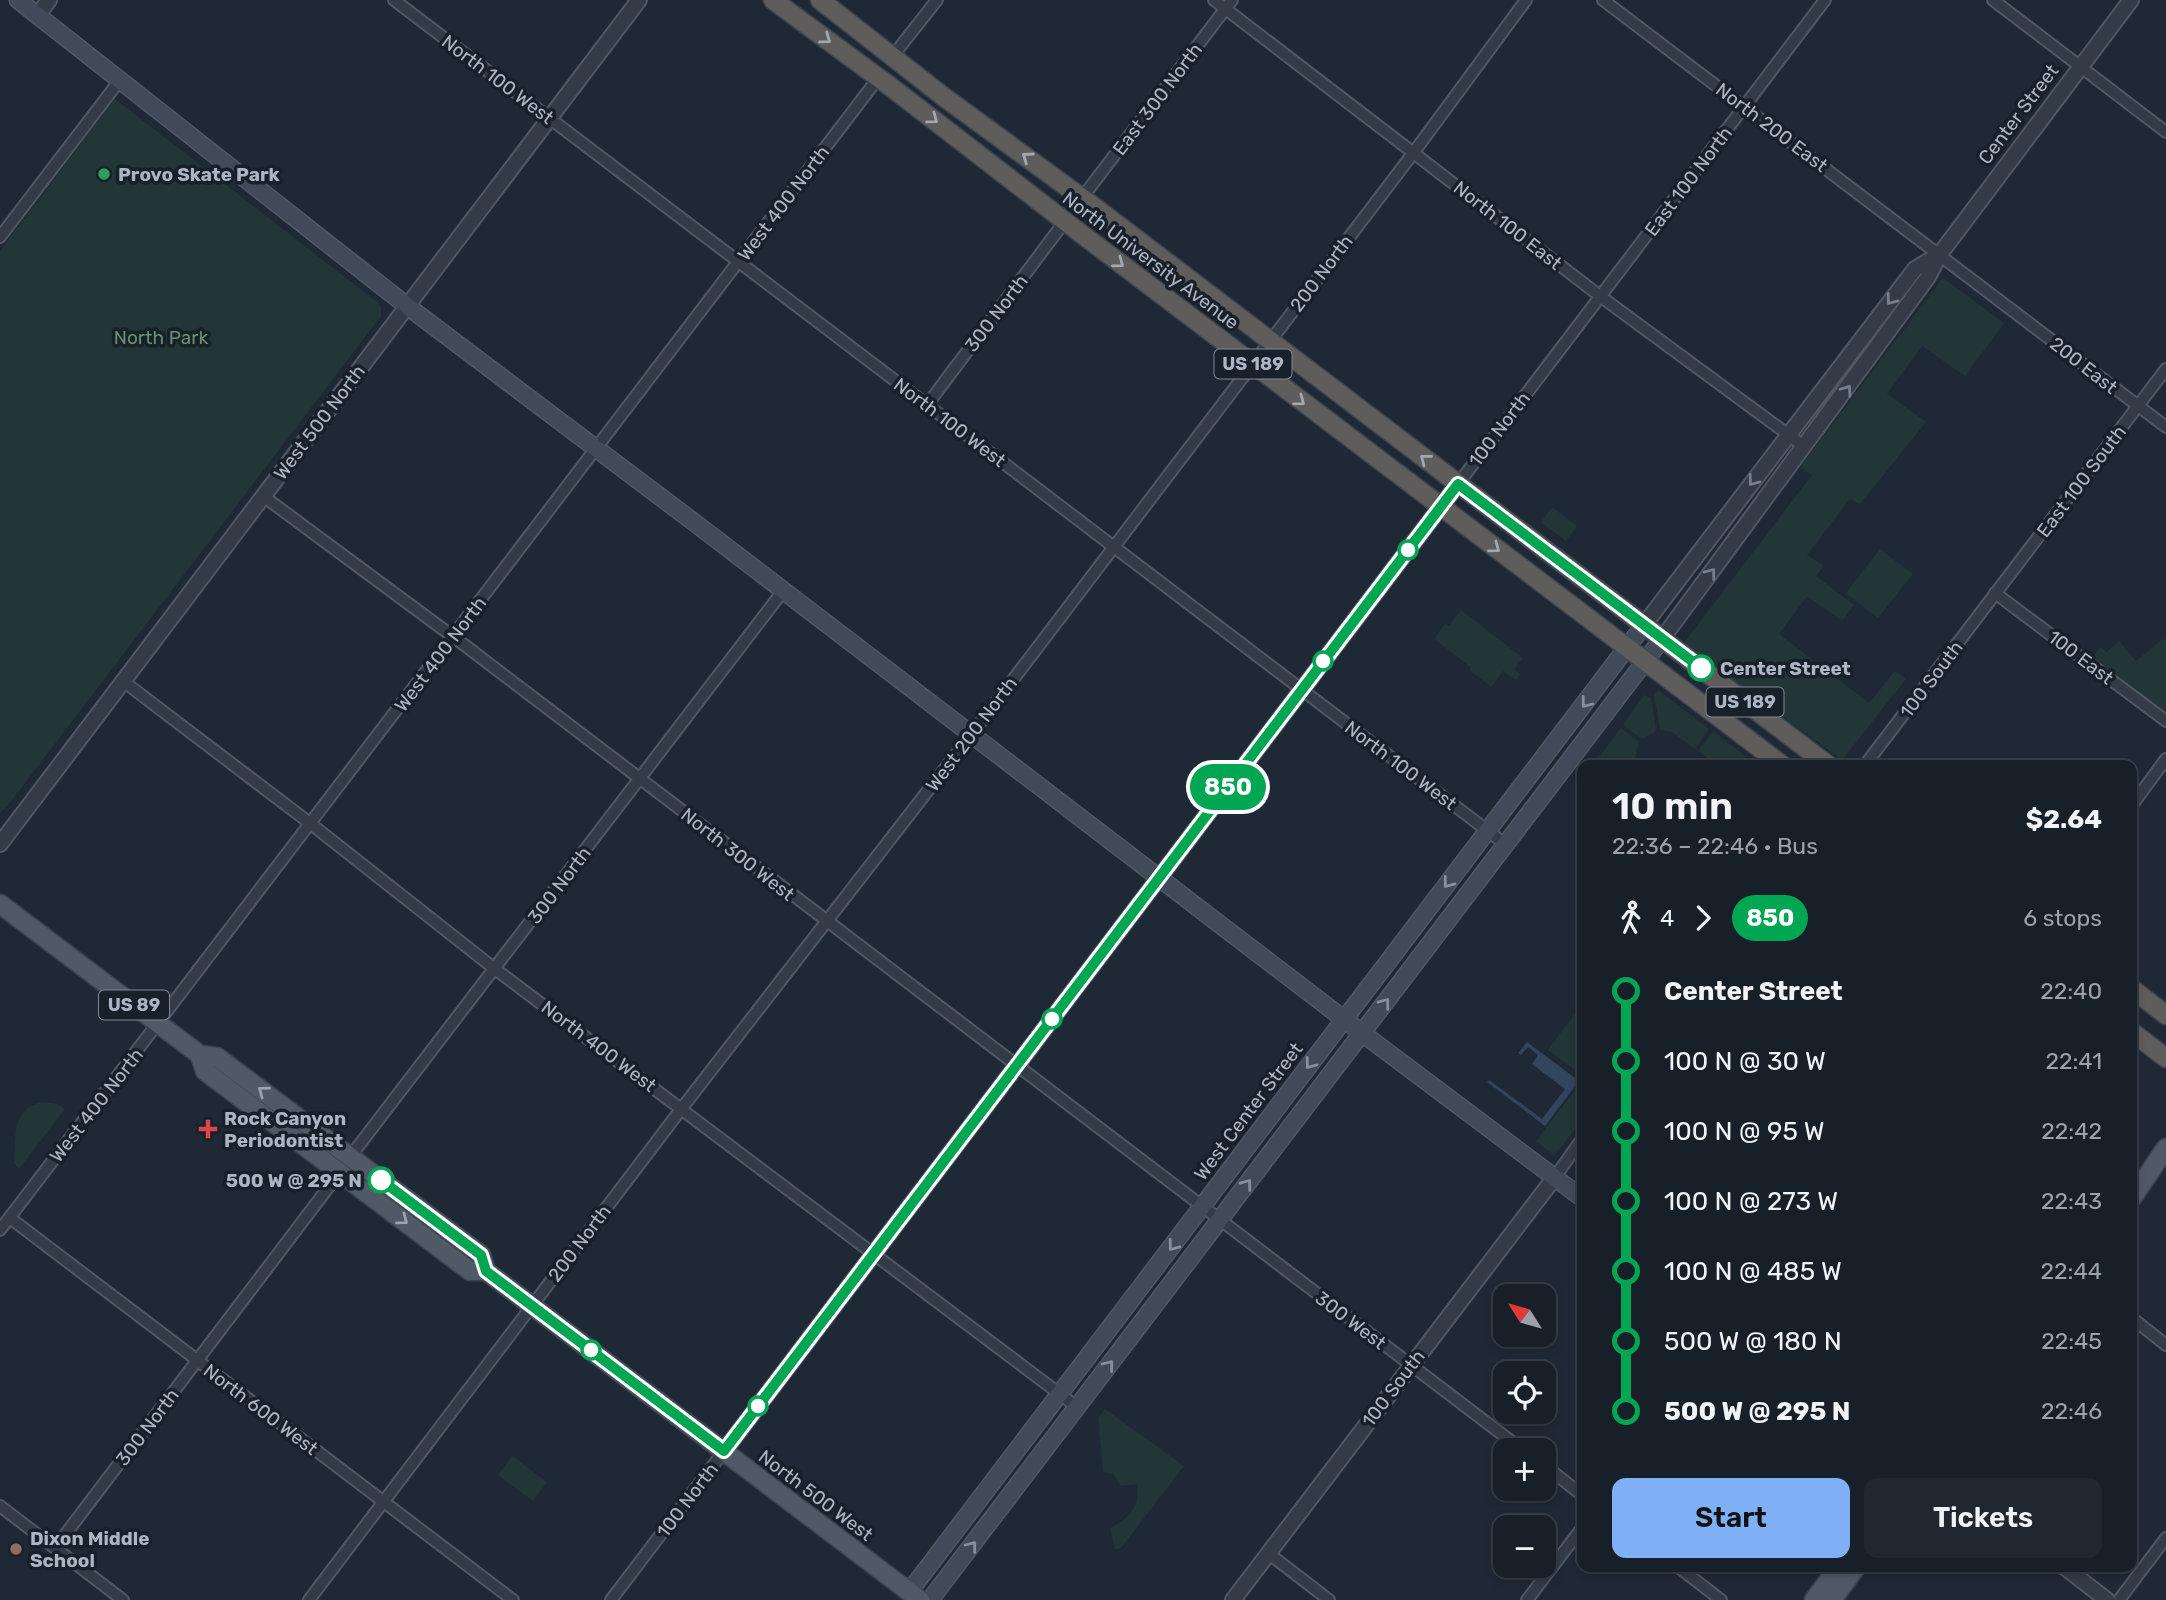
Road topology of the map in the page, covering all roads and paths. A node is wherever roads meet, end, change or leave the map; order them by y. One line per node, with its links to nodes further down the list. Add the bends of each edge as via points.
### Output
1 (18, 0): 15 (main road)
2 (49, 0): 15 (street)
3 (394, 0): 21 (street, North 100 West)
4 (639, 0): 21 (street, West 500 North)
5 (773, 0): 18 (highway, North University Avenue / US 189, one-way to 18)
6 (820, 0): 16 (highway, North University Avenue / US 189)
7 (937, 0): 16 (street)
8 (1214, 0): 14 (street, North 100 East)
9 (1526, 0): 23 (street, 200 North)
10 (1603, 0): 20 (street, North 200 East)
11 (1825, 0): 20 (street, East 100 North)
12 (1993, 0): 17 (street)
13 (2131, 0): 17 (street, Center Street)
14 (1229, 4): 23 (street, North 100 East); 24 (street, East 300 North)
15 (38, 15): 19 (main road)
16 (892, 57): 24 (highway, North University Avenue / US 189, one-way to 16)
17 (2080, 66): 22 (street); 27 (street, Center Street)
18 (879, 78): 25 (highway, North University Avenue / US 189, one-way to 25); 28 (street, West 400 North)
19 (120, 80): 26 (street); 31 (main road)
20 (1745, 107): 27 (street, North 200 East); 29 (street, East 100 North)
21 (549, 118): 28 (street, North 100 West); 31 (street, West 500 North)
22 (2166, 132)
23 (1414, 152): 29 (street, North 100 East); 32 (street, 200 North)
24 (1082, 198): 32 (highway, North University Avenue / US 189)
25 (1065, 222): 33 (highway, North University Avenue / US 189, one-way to 33); 35 (street, 300 North)
26 (0, 237)
27 (1940, 254): 30 (street, North 200 East); 38 (street, Center Street, one-way to 38, via 1915,269); 39 (street, Center Street, one-way to 27)
28 (738, 262): 35 (street, North 100 West); 40 (street, West 400 North)
29 (1600, 296): 38 (street, North 100 East); 41 (street, 100 North)
30 (2002, 301): 36 (street, 200 East)
31 (407, 306): 40 (main road); 42 (street, West 500 North)
32 (1269, 341): 33 (street, 200 North); 41 (highway, North University Avenue / US 189, one-way to 32)
33 (1252, 363): 43 (highway, North University Avenue / US 189, one-way to 43); 44 (street, 200 North)
34 (2166, 369): 36 (street, East 100 South)
35 (926, 405): 44 (street, North 100 West)
36 (2138, 406): 37 (street, 200 East); 46 (street, East 100 South)
37 (2166, 427)
38 (1789, 435): 39 (street, North 100 East); 47 (street, Center Street, one-way to 47)
39 (1805, 447): 47 (street, Center Street, one-way to 39)
40 (597, 449): 45 (main road); 48 (street, West 400 North)
41 (1458, 484): 43 (street, 100 North); 47 (highway, North University Avenue / US 189)
42 (264, 496): 48 (street, North 300 West); 50 (street, West 500 North)
43 (1440, 507): 49 (highway, North University Avenue / US 189, one-way to 49); 51 (street, 100 North)
44 (1114, 546): 51 (street, North 100 West); 53 (street, West 200 North)
45 (783, 592): 53 (main road); 58 (street, 300 North)
46 (1995, 593): 52 (street, 100 East); 57 (street, 100 South)
47 (1653, 632): 49 (main road, Center Street); 56 (highway, US 189)
48 (453, 636): 58 (street, North 300 West); 60 (street, West 400 North)
49 (1636, 655): 55 (highway, US 189); 61 (main road, West Center Street, one-way to 61); 63 (main road, West Center Street)
50 (123, 681): 60 (street, North 400 West); 62 (street, West 500 North)
51 (1302, 689): 61 (street, North 100 West); 64 (street, 100 North)
52 (2166, 721)
53 (971, 735): 64 (main road); 66 (street, West 200 North)
54 (2166, 759): 59 (street)
55 (1775, 760)
56 (1821, 760)
57 (1869, 760)
58 (639, 778): 66 (street, North 300 West); 67 (street, 300 North)
59 (2137, 798)
60 (310, 824): 67 (street, North 400 West); 71 (street, West 400 North)
61 (1488, 832): 63 (street, North 100 West); 70 (main road, West Center Street, one-way to 70)
62 (0, 844)
63 (1505, 844): 72 (main road, West Center Street, one-way to 63)
64 (1158, 878): 70 (main road); 75 (street, 100 North)
65 (0, 904): 71 (main road, North 500 West / US 89)
66 (825, 921): 75 (street, North 300 West); 76 (street, 200 North)
67 (495, 969): 76 (street, North 400 West); 79 (street, 300 North)
68 (2137, 993): 69 (highway)
69 (2166, 1015)
70 (1344, 1020): 72 (main road); 84 (main road, West Center Street, one-way to 84)
71 (159, 1024): 79 (main road, North 500 West / US 89, via 201,1055 205,1071); 85 (street, West 400 North)
72 (1362, 1033): 80 (main road); 84 (main road, West Center Street, one-way to 72)
73 (2137, 1036): 74 (highway)
74 (2166, 1058)
75 (1017, 1065): 84 (street, North 300 West); 87 (street, 100 North)
76 (682, 1108): 87 (street, North 400 West); 88 (street, 200 North)
77 (1577, 1146): 80 (street)
78 (2163, 1151): 81 (main road); 82 (main road)
79 (345, 1165): 88 (main road, North 500 West / US 89, via 470,1270 486,1271); 91 (street, 300 North)
80 (1555, 1177): 83 (main road); 92 (street, 100 South)
81 (2137, 1183)
82 (2137, 1190)
83 (1577, 1194)
84 (1211, 1214): 92 (street, 300 West); 93 (main road, West Center Street, one-way to 93); 94 (main road, West Center Street, one-way to 84)
85 (10, 1218): 86 (street, West 400 North); 91 (street, North 600 West)
86 (0, 1230)
87 (872, 1255): 93 (street, North 400 West); 96 (street, 100 North)
88 (532, 1306): 96 (main road, North 500 West / US 89); 99 (street, 200 North)
89 (2137, 1322): 90 (street)
90 (2166, 1345)
91 (197, 1360): 99 (street, North 600 West); 103 (street, 300 North)
92 (1410, 1364): 95 (street, 300 West); 104 (street, 100 South)
93 (1059, 1394): 94 (street, North 400 West); 109 (main road, West Center Street)
94 (1077, 1408): 114 (main road, West Center Street, one-way to 94)
95 (1507, 1438)
96 (724, 1451): 109 (main road, North 500 West / US 89); 113 (street, 100 North)
97 (1556, 1474): 98 (street)
98 (1577, 1491)
99 (383, 1502): 111 (street, 200 North); 112 (street, North 600 West)
100 (0, 1506): 103 (street)
101 (1577, 1535): 117 (street)
102 (2166, 1538): 122 (street)
103 (55, 1548): 110 (street)
104 (1268, 1553): 115 (street, 100 South); 116 (street)
105 (1685, 1572): 118 (street)
106 (1835, 1572): 119 (main road)
107 (1853, 1572): 120 (main road)
108 (2071, 1572): 121 (street)
109 (911, 1597)
110 (123, 1600)
111 (309, 1600)
112 (513, 1600)
113 (611, 1600)
114 (930, 1600)
115 (1233, 1600)
116 (1329, 1600)
117 (1527, 1600)
118 (1721, 1600)
119 (1814, 1600)
120 (1832, 1600)
121 (2107, 1600)
122 (2119, 1600)

